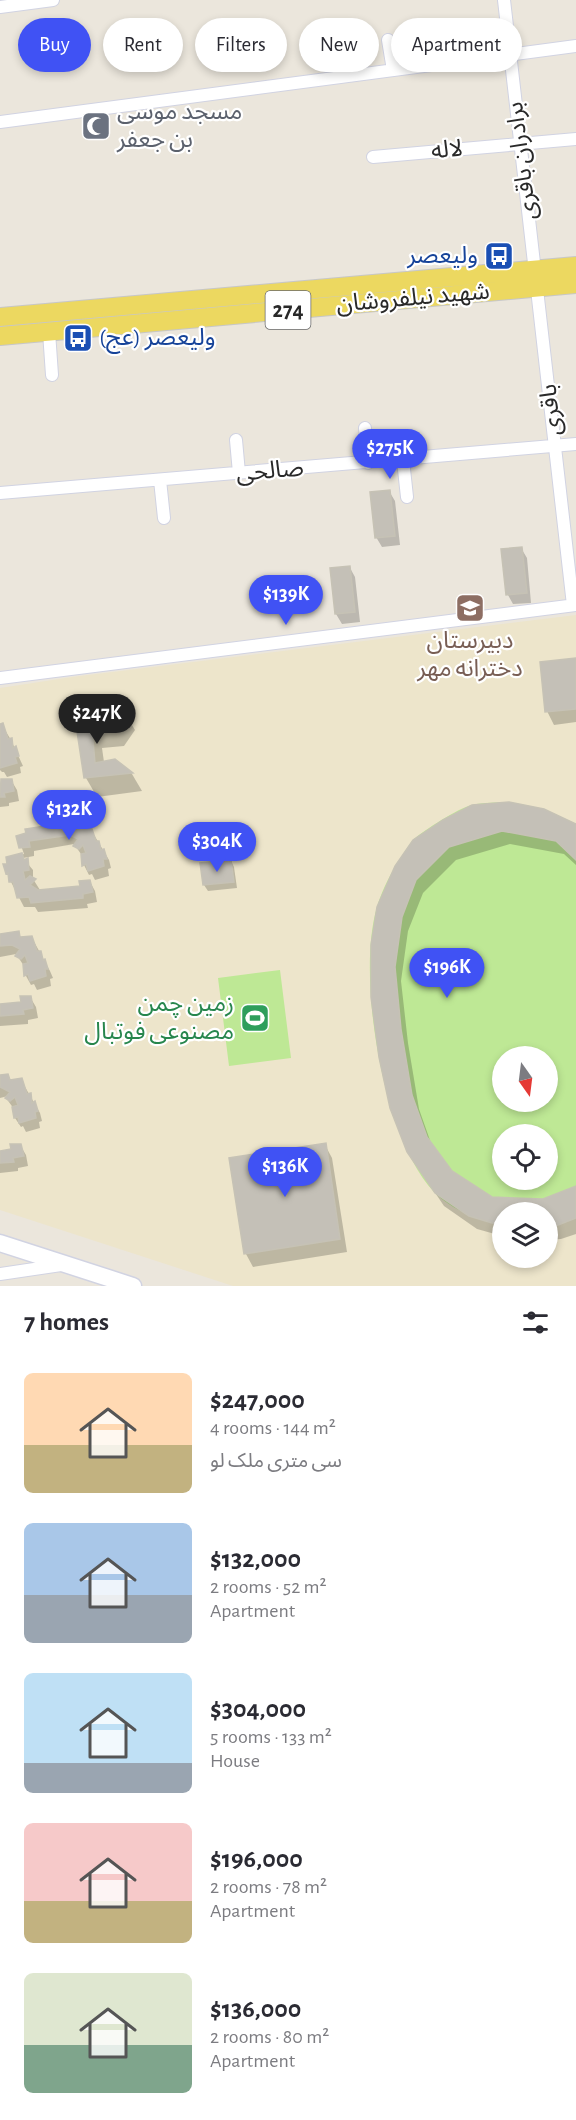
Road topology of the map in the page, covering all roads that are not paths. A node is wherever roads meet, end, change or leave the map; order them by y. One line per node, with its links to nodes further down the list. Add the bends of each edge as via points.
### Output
1 (53, 0): 3 (street)
2 (504, 0): 5 (street, برادران باقری)
3 (37, 1): 4 (street)
4 (0, 7)
5 (506, 18)
6 (388, 40): 9 (street)
7 (576, 46): 8 (street)
8 (522, 53)
9 (391, 58)
10 (391, 70): 12 (street)
11 (512, 72): 14 (street, برادران باقری)
12 (0, 122)
13 (576, 139): 14 (street, لاله)
14 (520, 144): 15 (street, لاله); 17 (street, برادران باقری)
15 (373, 157)
16 (576, 266): 17 (main road, شهید نیلفروشان / 274)
17 (536, 278): 18 (main road, شهید نیلفروشان / 274); 19 (main road, شهید نیلفروشان / 274); 20 (main road, شهید نیلفروشان / 274); 26 (street, باقری)
18 (576, 284)
19 (0, 317)
20 (49, 332): 21 (main road, شهید نیلفروشان / 274); 22 (street)
21 (0, 336)
22 (52, 375)
23 (365, 428): 28 (street)
24 (236, 440): 29 (street)
25 (576, 444): 26 (street, صالحی)
26 (555, 447): 27 (street, صالحی); 34 (street, باقری)
27 (403, 460): 28 (street, صالحی); 32 (street)
28 (368, 463): 29 (street, صالحی)
29 (238, 473): 30 (street, صالحی)
30 (160, 480): 31 (street, صالحی); 33 (street)
31 (0, 493)
32 (407, 498)
33 (164, 518)
34 (575, 605): 35 (street)
35 (0, 678)
36 (0, 1243): 37 (main road)
37 (62, 1264): 38 (street); 39 (main road)
38 (0, 1274)
39 (133, 1286)

